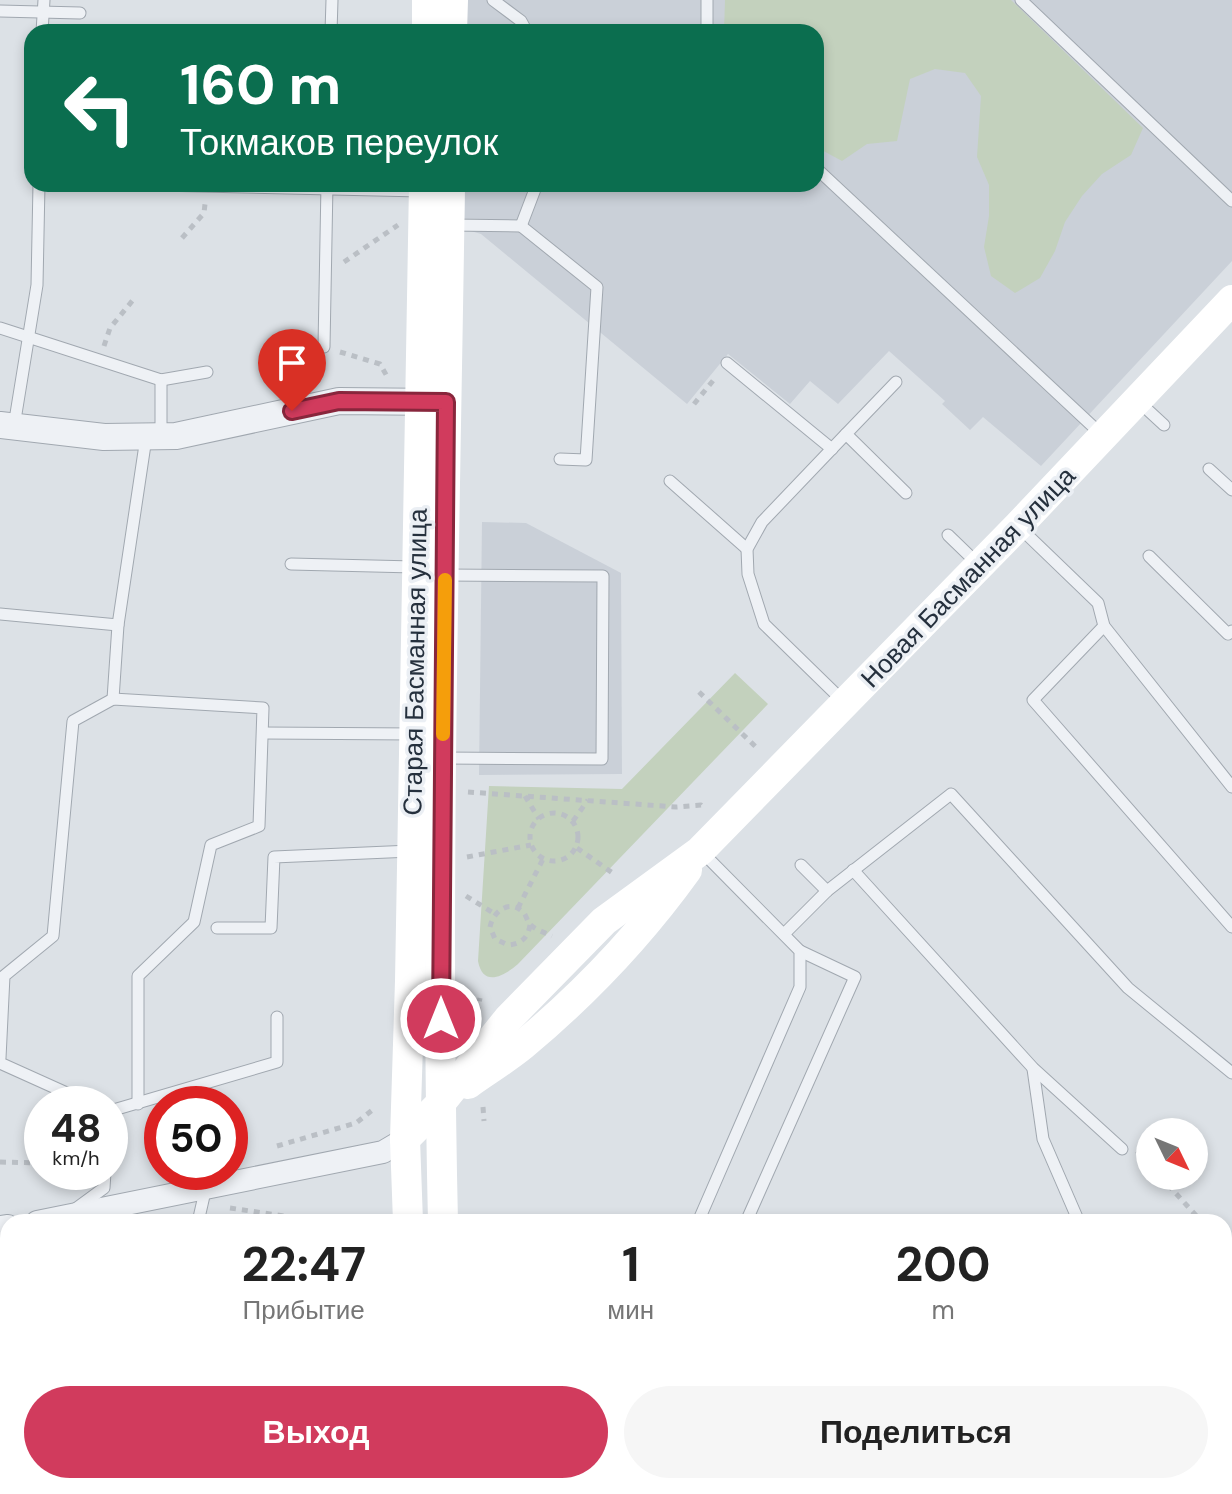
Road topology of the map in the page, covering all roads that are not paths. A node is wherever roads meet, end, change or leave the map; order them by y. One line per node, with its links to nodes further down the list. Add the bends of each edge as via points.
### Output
1 (332, 0): 10 (lane)
2 (427, 0): 11 (main road)
3 (453, 0): 12 (main road)
4 (493, 0): 13 (lane)
5 (707, 0): 14 (lane)
6 (1021, 0): 21 (lane)
7 (43, 6): 8 (lane); 9 (lane)
8 (0, 11)
9 (80, 13)
10 (331, 24)
11 (427, 24)
12 (452, 24)
13 (523, 24)
14 (707, 24)
15 (824, 175): 38 (lane)
16 (39, 192): 26 (lane)
17 (326, 192): 27 (lane)
18 (433, 192): 33 (main road, Старая Басманная улица)
19 (435, 192): 22 (main road, Старая Басманная улица)
20 (534, 192): 23 (lane)
21 (1232, 201)
22 (449, 225): 23 (lane); 33 (main road, Старая Басманная улица)
23 (521, 226): 40 (lane, via 597,287 586,460)
24 (1232, 300): 32 (main road, Новая Басманная улица)
25 (0, 328): 26 (lane)
26 (30, 338): 30 (lane); 35 (lane)
27 (324, 347)
28 (727, 363): 39 (lane)
29 (207, 372): 30 (lane)
30 (161, 380): 37 (lane)
31 (896, 382): 36 (lane)
32 (1138, 401): 34 (lane); 38 (main road, Новая Басманная улица)
33 (433, 402): 37 (street, via 339,401); 51 (main road, Старая Басманная улица)
34 (1164, 425)
35 (7, 427): 37 (street)
36 (846, 434): 39 (lane); 44 (lane)
37 (153, 437): 53 (lane)
38 (1103, 437): 45 (main road, Новая Басманная улица)
39 (832, 449): 47 (lane, via 762,522)
40 (560, 459)
41 (1209, 469): 43 (lane)
42 (670, 481): 47 (lane)
43 (1232, 490)
44 (906, 493)
45 (1018, 526): 50 (main road, Новая Басманная улица); 54 (lane, via 1098,603)
46 (948, 535): 50 (lane)
47 (747, 549): 57 (lane, via 748,574 764,624)
48 (1149, 556): 55 (lane, via 1228,634)
49 (291, 564): 51 (lane)
50 (979, 566): 57 (main road, Новая Басманная улица)
51 (431, 571): 59 (main road, Старая Басманная улица); 60 (main road, Старая Басманная улица); 60 (lane, via 603,576 602,759)
52 (0, 614): 53 (lane)
53 (118, 625): 56 (lane)
54 (1104, 626): 61 (lane); 67 (lane, via 1033,700)
55 (1232, 631)
56 (113, 699): 58 (lane, via 263,708); 72 (lane, via 73,721 53,936 4,976)
57 (845, 704): 63 (main road, Новая Басманная улица)
58 (263, 733): 59 (lane); 76 (lane, via 259,826 211,845 194,922 138,976)
59 (414, 734): 62 (main road, Старая Басманная улица)
60 (443, 758): 77 (main road, Старая Басманная улица)
61 (1232, 787)
62 (411, 851): 68 (lane, via 274,857 271,928); 79 (main road, Старая Басманная улица)
63 (700, 851): 69 (lane); 77 (main road, Новая Басманная улица, via 655,915 584,988 523,1046)
64 (801, 865): 66 (lane)
65 (853, 870): 66 (lane); 73 (lane); 74 (lane, via 951,794 1128,988)
66 (827, 891): 69 (lane)
67 (1232, 927)
68 (217, 928)
69 (784, 934): 70 (lane)
70 (800, 951): 90 (lane, via 800,987); 91 (lane, via 855,977)
71 (277, 1017): 76 (lane, via 277,1062)
72 (0, 1060): 75 (lane)
73 (1033, 1068): 80 (lane); 92 (lane, via 1043,1139)
74 (1232, 1073)
75 (54, 1086)
76 (138, 1104): 78 (lane)
77 (440, 1104): 79 (main road, Новая Басманная улица); 89 (main road, Старая Басманная улица)
78 (128, 1106)
79 (405, 1139): 81 (street, via 383,1152); 88 (main road, Старая Басманная улица)
80 (1122, 1149)
81 (248, 1179)
82 (101, 1190): 85 (lane)
83 (192, 1190): 86 (street)
84 (205, 1190): 87 (lane)
85 (70, 1214)
86 (83, 1214)
87 (200, 1214)
88 (408, 1214)
89 (443, 1214)
90 (701, 1214)
91 (750, 1214)
92 (1076, 1214)

